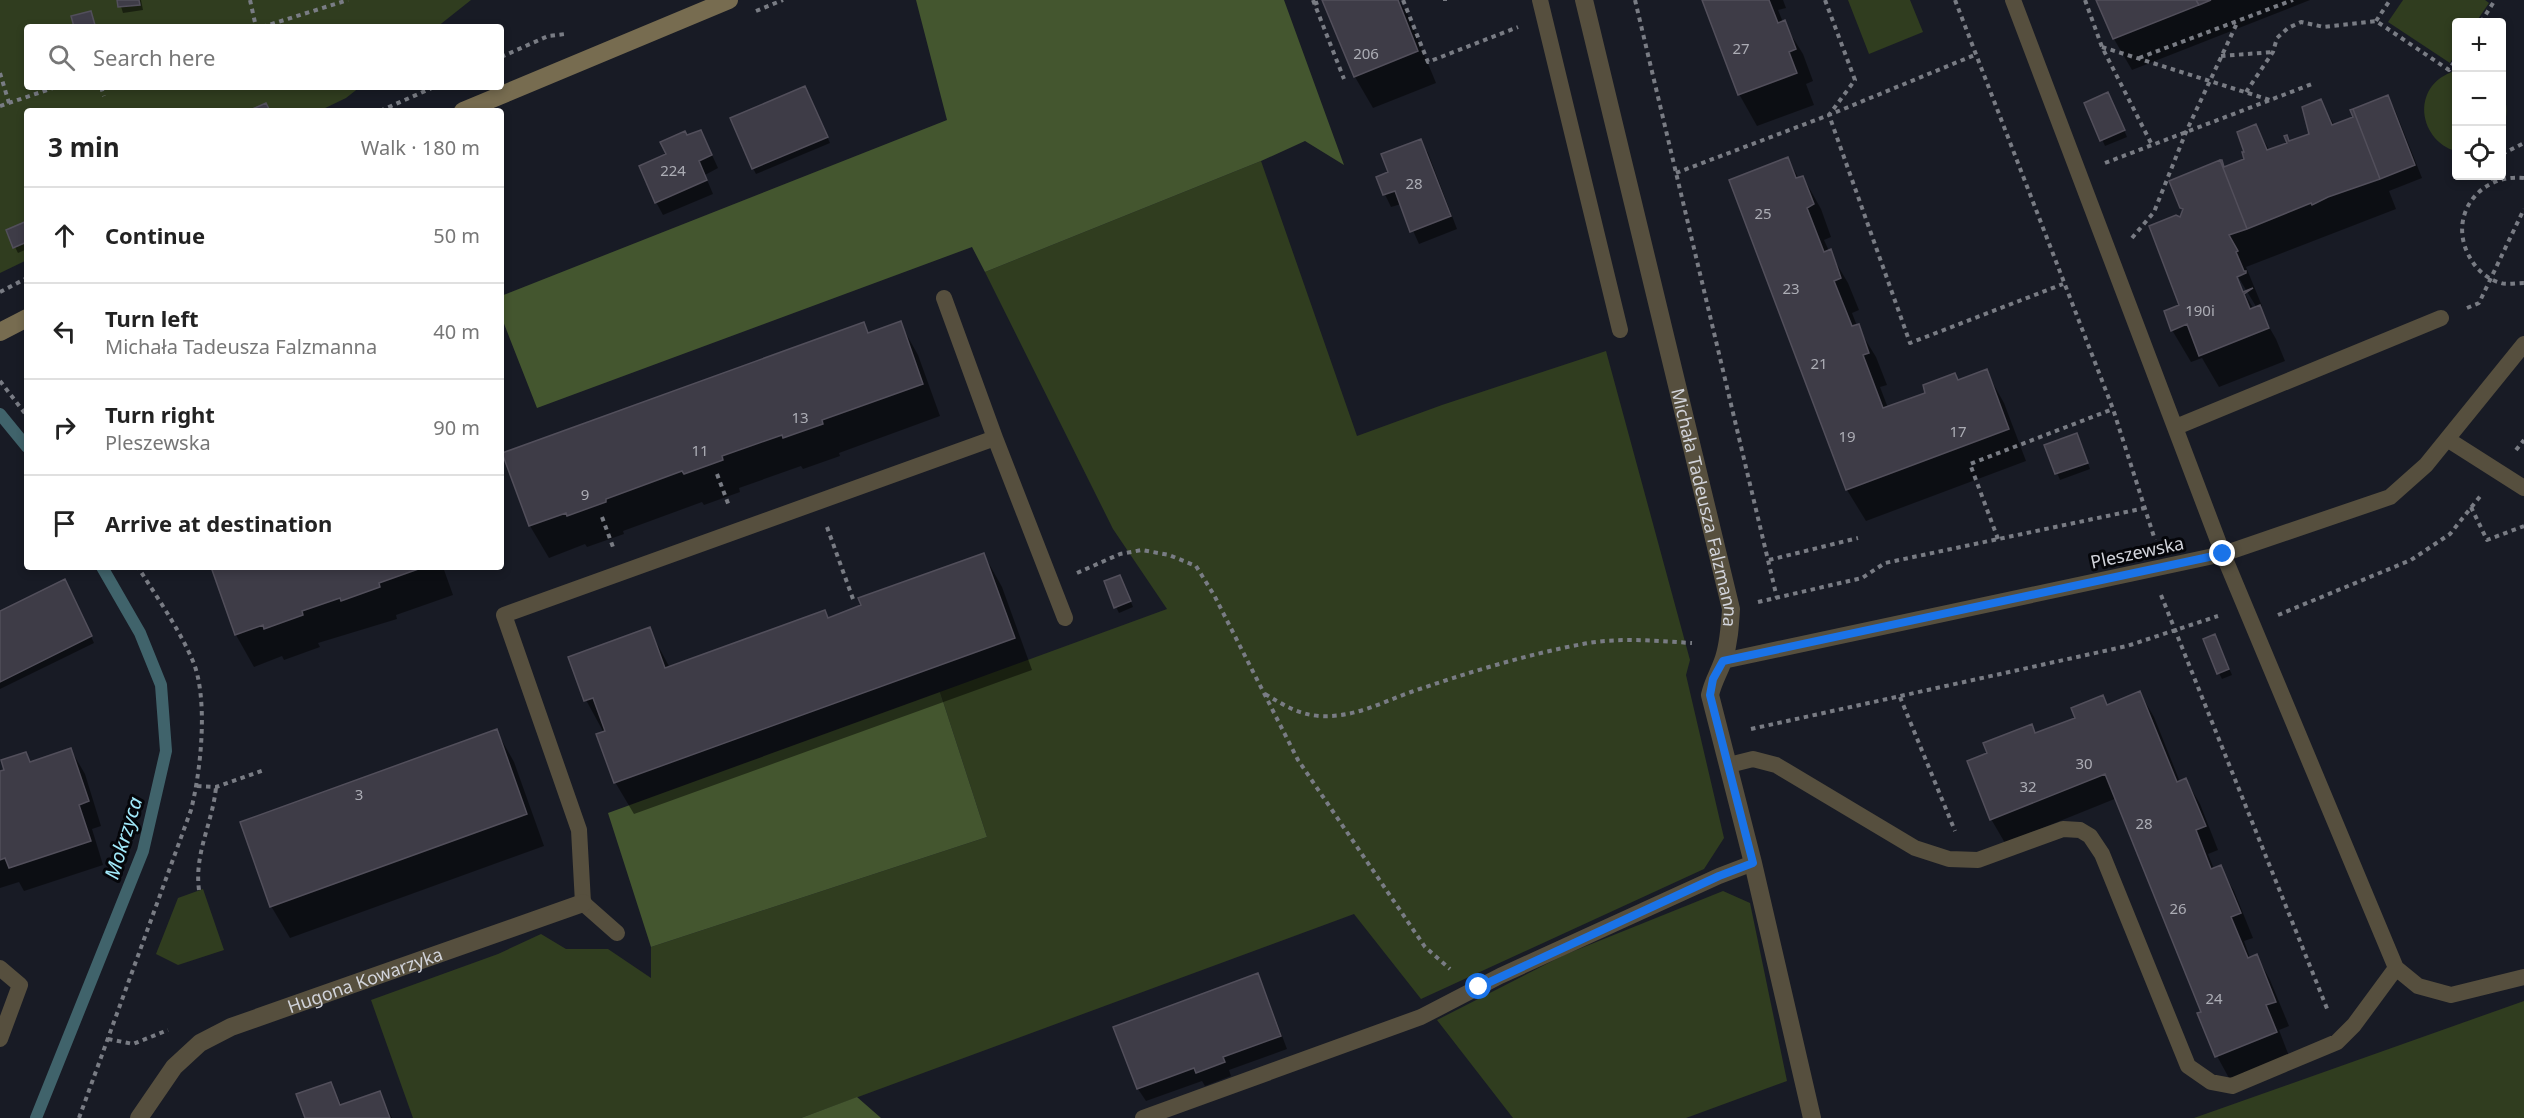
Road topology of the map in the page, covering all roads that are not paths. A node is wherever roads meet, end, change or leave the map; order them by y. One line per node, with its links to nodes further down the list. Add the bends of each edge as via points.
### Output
1 (729, 0): 5 (street)
2 (1540, 0): 9 (lane)
3 (1584, 0): 18 (street, Michała Tadeusza Falzmanna, via 1731,609 1730,636)
4 (2013, 0): 12 (lane)
5 (471, 108)
6 (944, 298): 13 (lane)
7 (2441, 318): 12 (lane)
8 (24, 320): 10 (street)
9 (1620, 330)
10 (0, 332)
11 (2524, 344): 14 (lane, Pleszewska)
12 (2176, 427): 16 (lane)
13 (995, 438): 17 (lane); 21 (lane, via 504,615 579,830)
14 (2447, 439): 15 (lane); 16 (lane, Pleszewska, via 2426,465 2390,497)
15 (2524, 488)
16 (2223, 554): 18 (lane, Pleszewska); 24 (lane)
17 (1065, 618)
18 (1723, 661): 19 (street, Michała Tadeusza Falzmanna, via 1710,695)
19 (1729, 765): 20 (street, Michała Tadeusza Falzmanna); 24 (lane, via 1753,759 1776,765 1916,848 1949,859 1978,860 2064,829 2080,830 2090,836 2102,854 2188,1066 2211,1082 2232,1086 2337,1042)
20 (1753, 863): 28 (lane, via 1709,880 1421,1017); 29 (street, Michała Tadeusza Falzmanna)
21 (583, 903): 22 (lane); 27 (street, Hugona Kowarzyka, via 231,1027 200,1043 174,1067)
22 (617, 933)
23 (0, 968): 26 (lane, via 20,985)
24 (2396, 968): 25 (lane, via 2418,986 2451,995)
25 (2524, 977)
26 (0, 1039)
27 (139, 1118)
28 (1143, 1118)
29 (1812, 1118)

